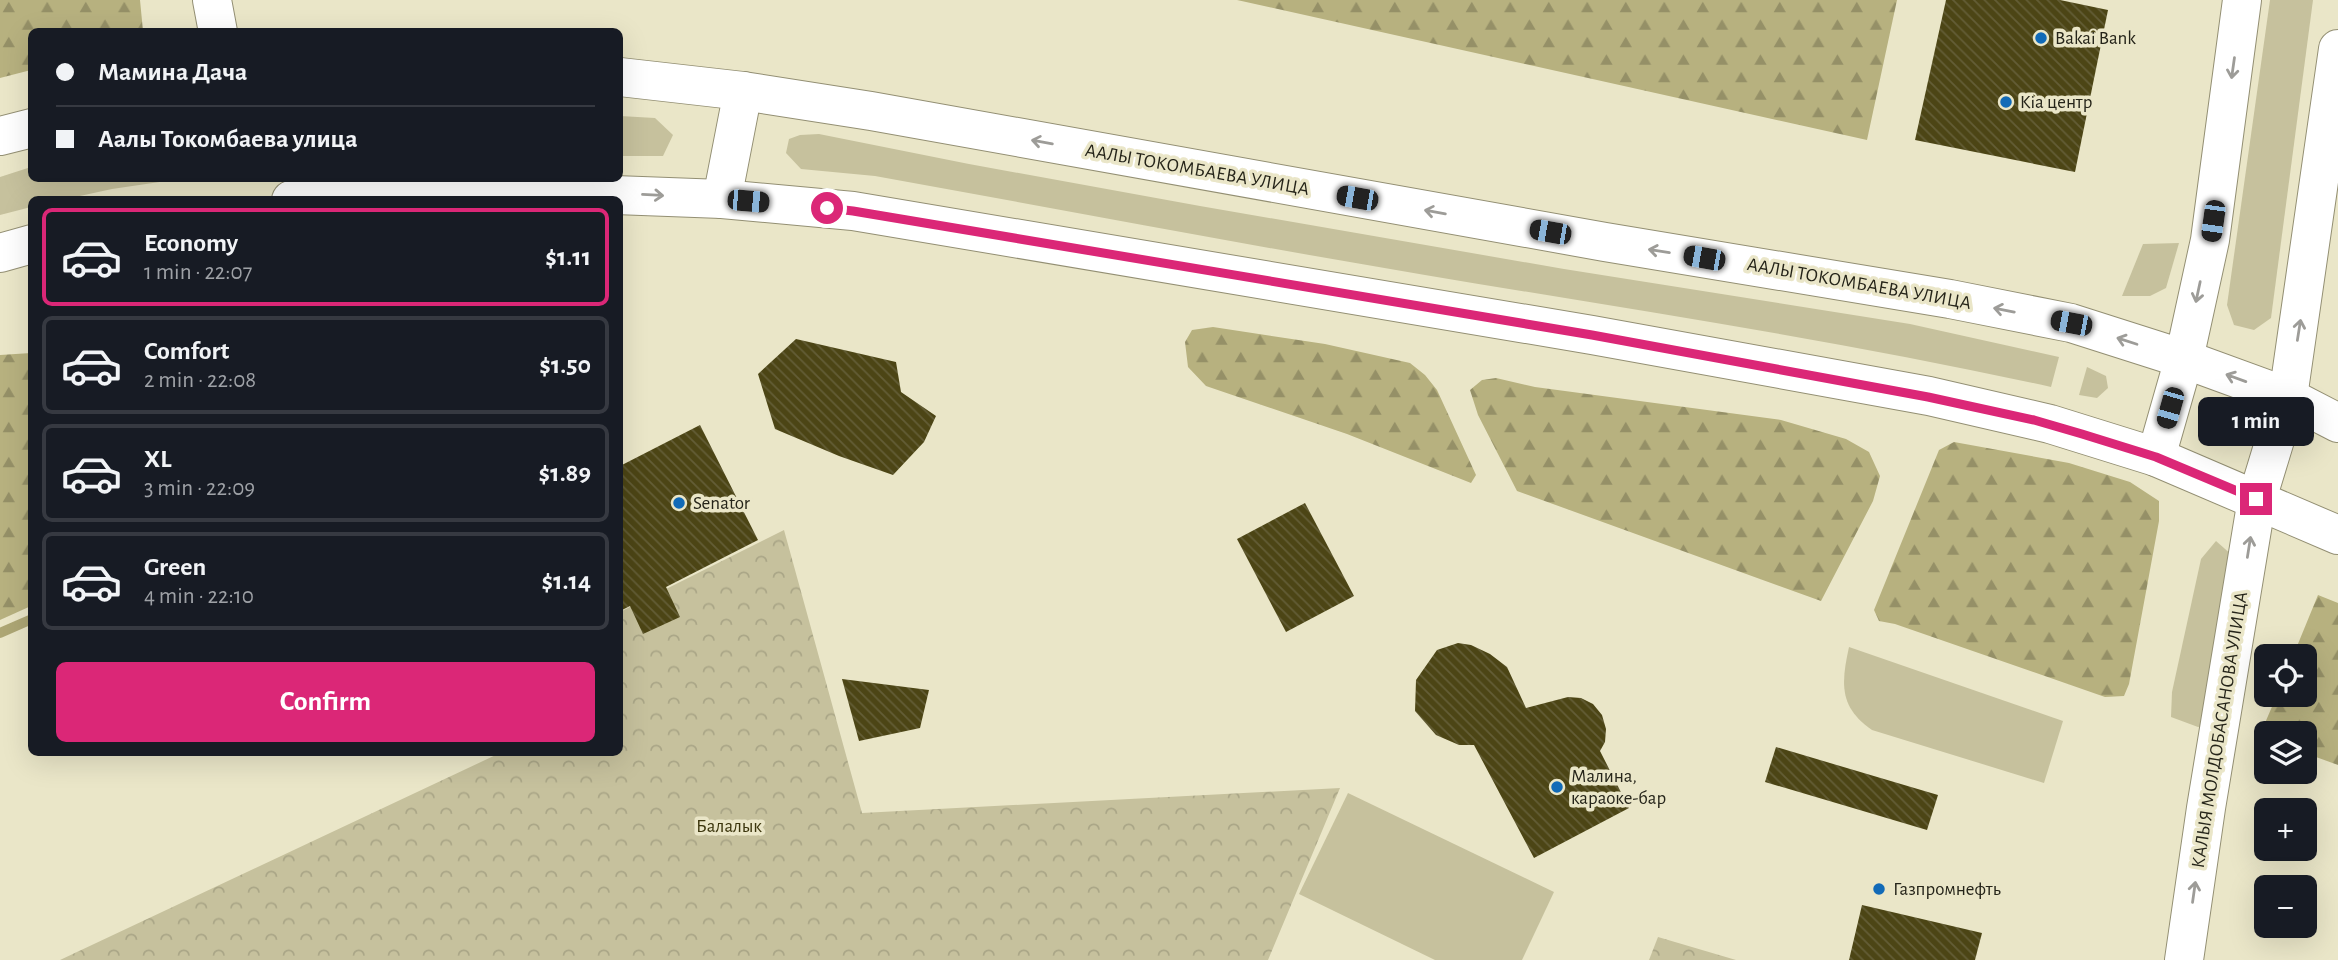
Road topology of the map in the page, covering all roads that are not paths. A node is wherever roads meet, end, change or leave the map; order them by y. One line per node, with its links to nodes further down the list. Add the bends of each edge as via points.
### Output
1 (212, 0): 3 (main road)
2 (2242, 0): 13 (main road, one-way to 13, via 2210,240)
3 (217, 28)
4 (2338, 49): 14 (main road, КАЛЫЯ МОЛДОБАСАНОВА УЛИЦА, one-way to 4)
5 (623, 78): 6 (main road, ААЛЫ ТОКОМБАЕВА УЛИЦА)
6 (743, 91): 10 (main road); 13 (main road, ААЛЫ ТОКОМБАЕВА УЛИЦА, one-way to 6, via 2071,323 1950,299)
7 (28, 129): 8 (main road)
8 (0, 136)
9 (327, 196): 10 (main road, one-way to 10, via 481,190)
10 (722, 199): 16 (main road, via 853,211 1592,335 1942,399 2050,424)
11 (28, 245): 12 (main road)
12 (0, 253)
13 (2184, 359): 14 (main road, ААЛЫ ТОКОМБАЕВА УЛИЦА, one-way to 13); 16 (main road)
14 (2288, 397): 15 (main road, ААЛЫ ТОКОМБАЕВА УЛИЦА); 17 (main road, КАЛЫЯ МОЛДОБАСАНОВА УЛИЦА)
15 (2338, 423)
16 (2156, 457): 17 (main road)
17 (2256, 499): 18 (main road); 19 (main road, КАЛЫЯ МОЛДОБАСАНОВА УЛИЦА, one-way to 17)
18 (2338, 535)
19 (2184, 960)

